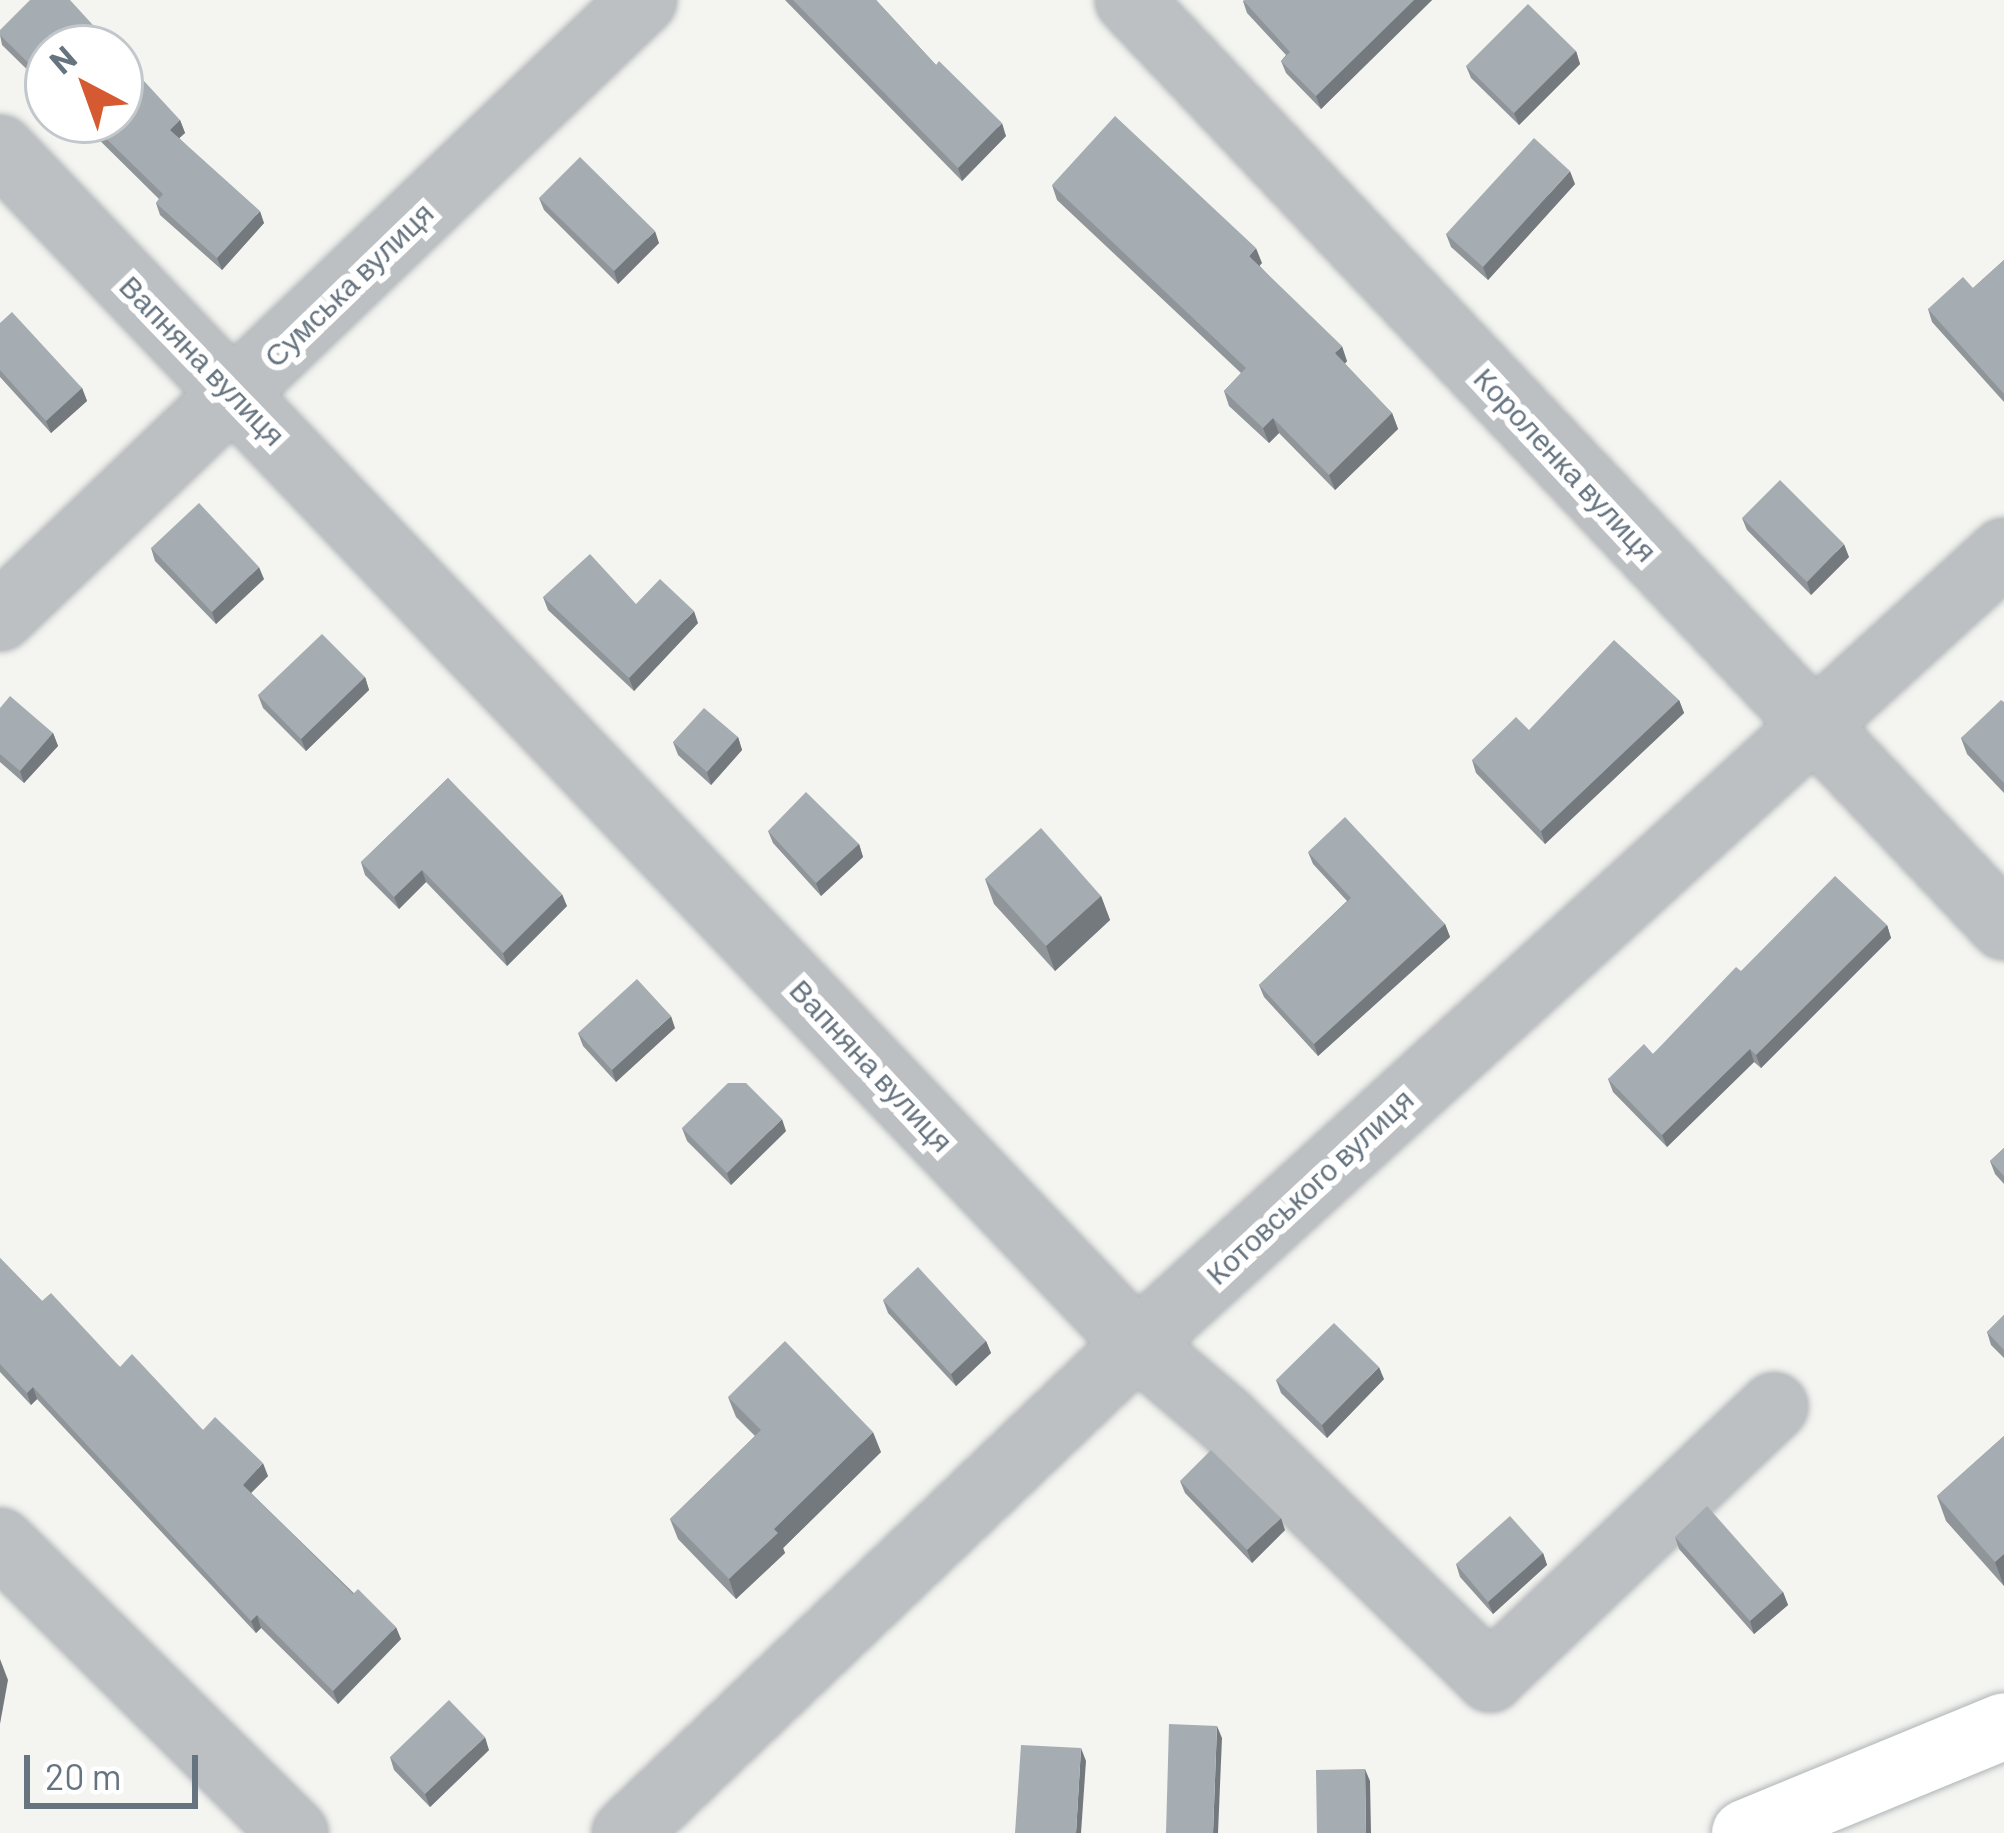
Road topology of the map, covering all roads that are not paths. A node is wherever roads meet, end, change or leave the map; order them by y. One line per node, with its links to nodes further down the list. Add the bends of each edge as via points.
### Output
1 (644, 0): 4 (street, Сумська вулиця)
2 (1130, 0): 7 (street, Короленка вулиця)
3 (0, 149): 4 (street, Вапняна вулиця)
4 (235, 392): 6 (street, Сумська вулиця); 9 (street, Вапняна вулиця)
5 (2004, 552): 7 (street, Котовського вулиця)
6 (0, 617)
7 (1812, 725): 8 (street, Короленка вулиця); 9 (street, Котовського вулиця)
8 (2004, 926)
9 (1137, 1344): 10 (street, Вапняна вулиця, via 1225,1418 1490,1678); 14 (street, Котовського вулиця)
10 (1774, 1407)
11 (0, 1542): 13 (street)
12 (2004, 1726): 15 (main road)
13 (294, 1833)
14 (626, 1833)
15 (1745, 1833)

